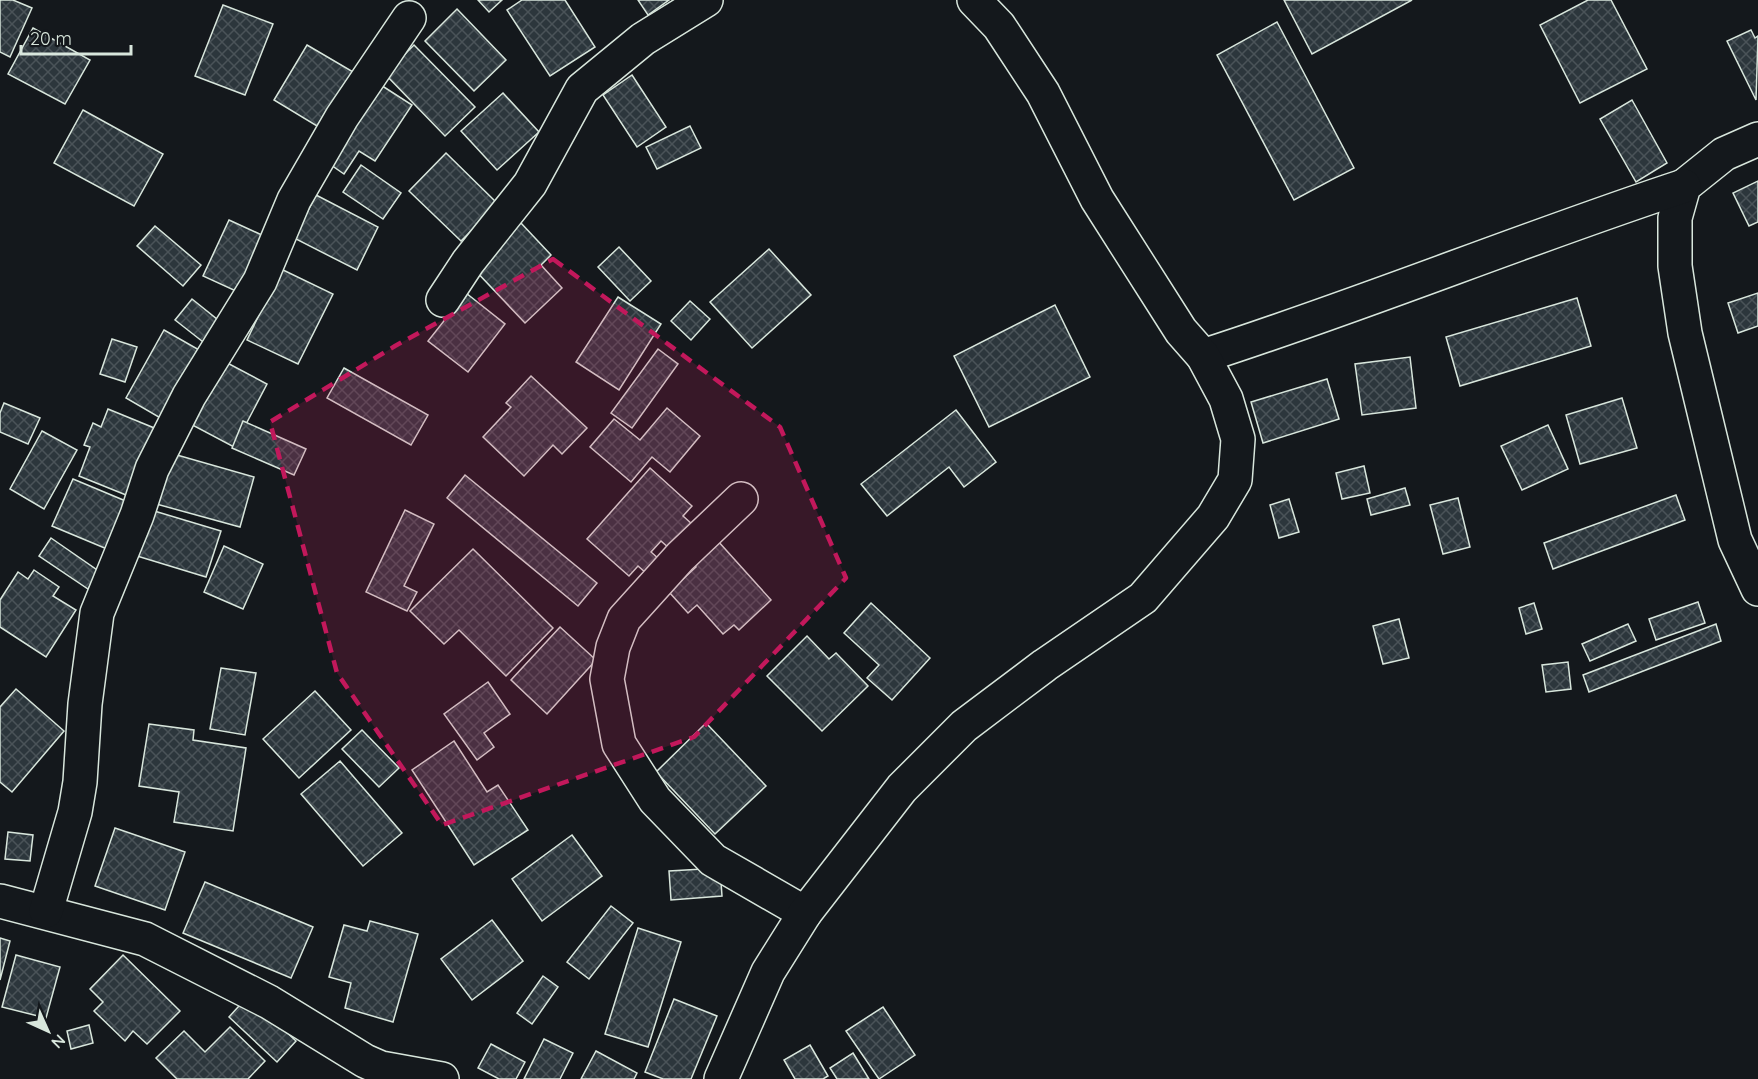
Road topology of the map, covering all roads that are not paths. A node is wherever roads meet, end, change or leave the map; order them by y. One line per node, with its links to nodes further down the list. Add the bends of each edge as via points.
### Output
1 (706, 0): 6 (street, via 644,39 582,89 530,184)
2 (991, 6): 7 (street, via 1043,93 1097,199 1181,331)
3 (409, 18): 11 (street, via 342,117 294,200 260,281 189,396 152,469 97,613 75,812)
4 (1758, 139): 5 (street, via 1724,154)
5 (1684, 186): 7 (street); 9 (street, via 1675,218 1675,266 1685,333 1735,540)
6 (443, 300)
7 (1203, 356): 12 (street, via 1226,399 1238,439 1235,480 1213,518 1143,598 964,726 902,788)
8 (741, 499): 12 (street, via 680,557 624,619 607,679 619,744 655,800 713,860)
9 (1758, 589)
10 (0, 901): 11 (street)
11 (46, 911): 13 (street, via 144,939 269,1002 373,1065)
12 (806, 913): 14 (street, via 768,972)
13 (442, 1079)
14 (721, 1079)

